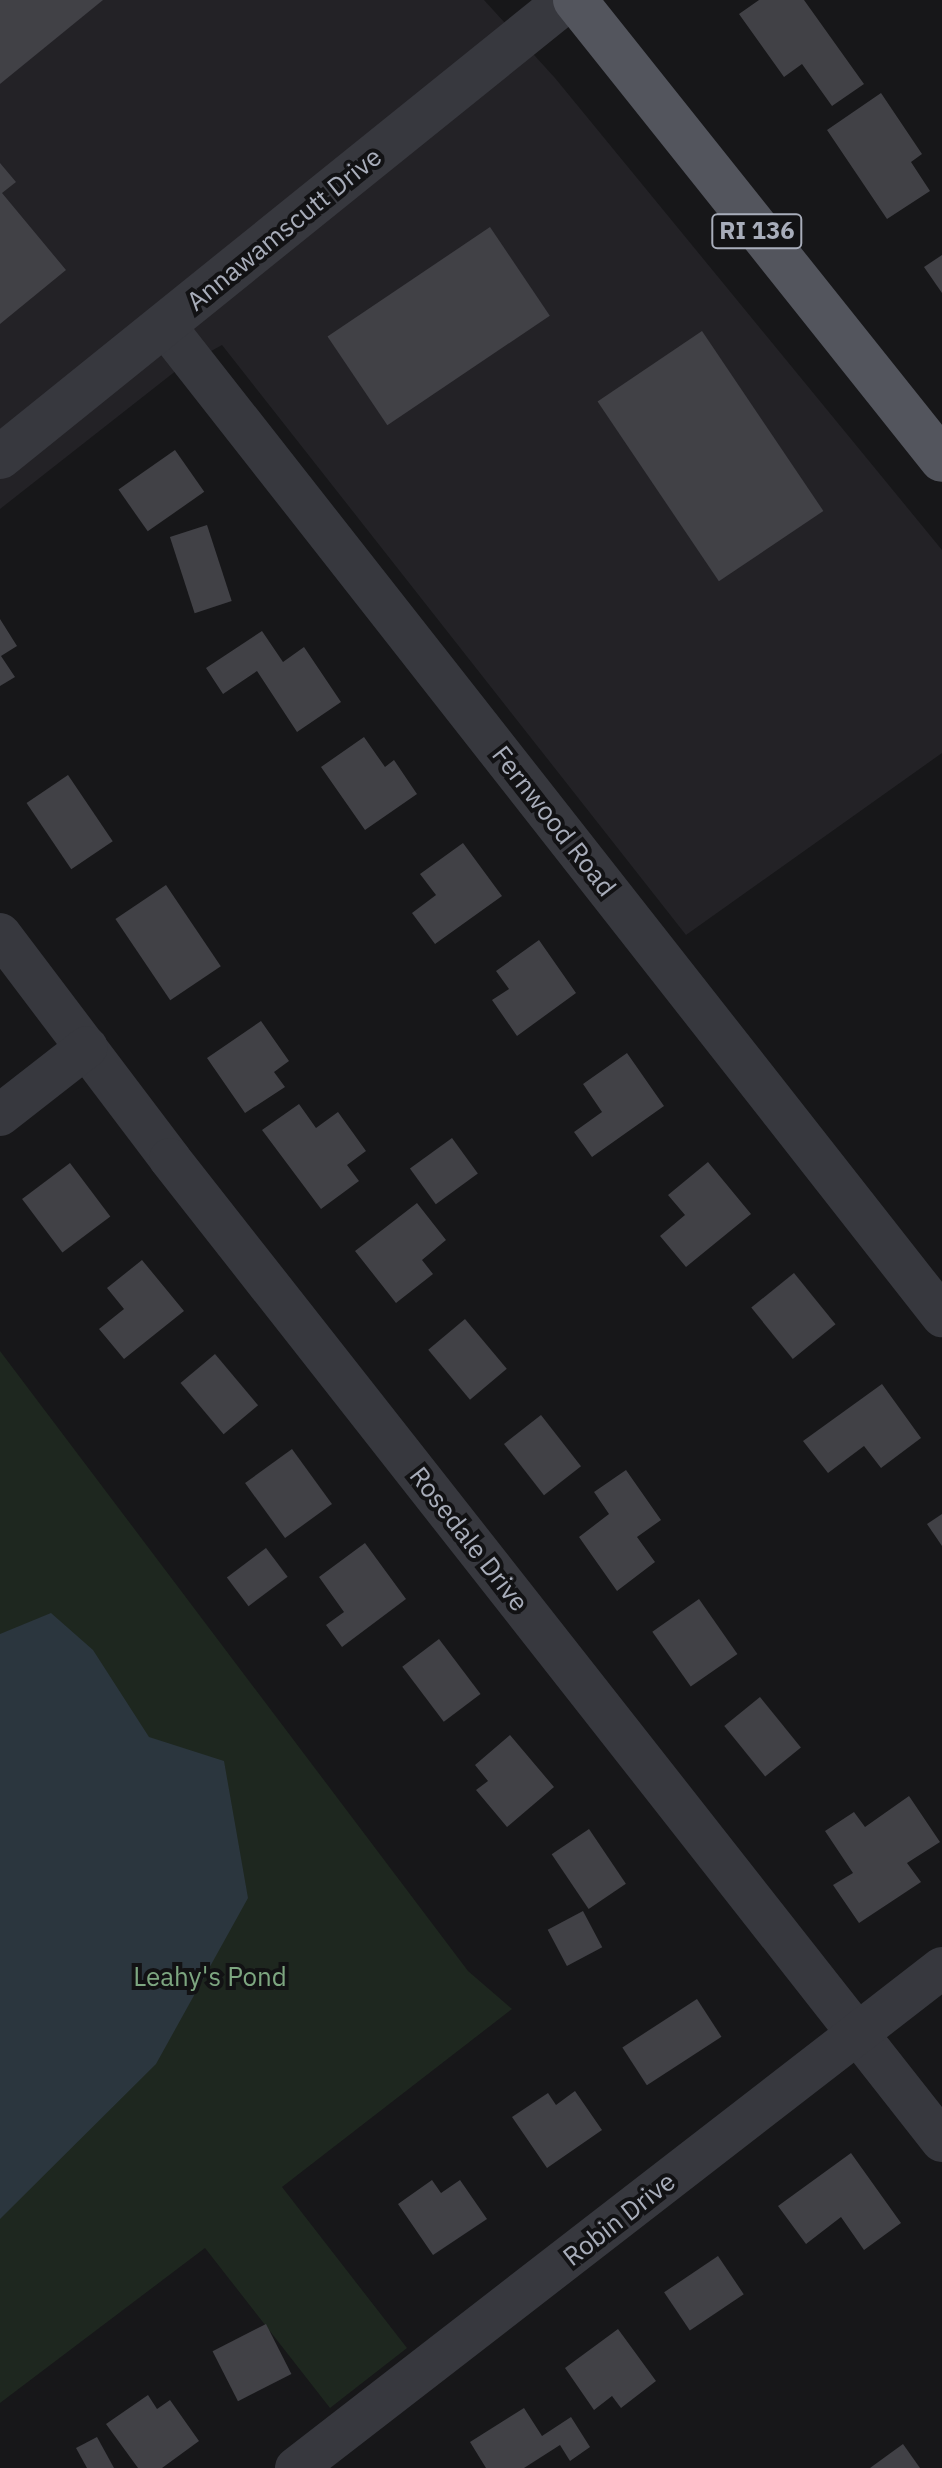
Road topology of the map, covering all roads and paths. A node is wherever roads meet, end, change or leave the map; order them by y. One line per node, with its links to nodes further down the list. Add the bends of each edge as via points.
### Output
1 (567, 0): 3 (street, Annawamscutt Drive)
2 (575, 0): 5 (main road, RI 136)
3 (165, 326): 4 (street, Annawamscutt Drive); 9 (street, Fernwood Road)
4 (0, 457)
5 (942, 460)
6 (0, 934): 7 (street, Rosedale Drive)
7 (87, 1047): 8 (street); 11 (street, Rosedale Drive)
8 (0, 1115)
9 (942, 1316)
10 (942, 1968): 11 (street, Robin Drive)
11 (857, 2035): 12 (street, Rosedale Drive); 13 (street, Robin Drive)
12 (942, 2141)
13 (296, 2468)

